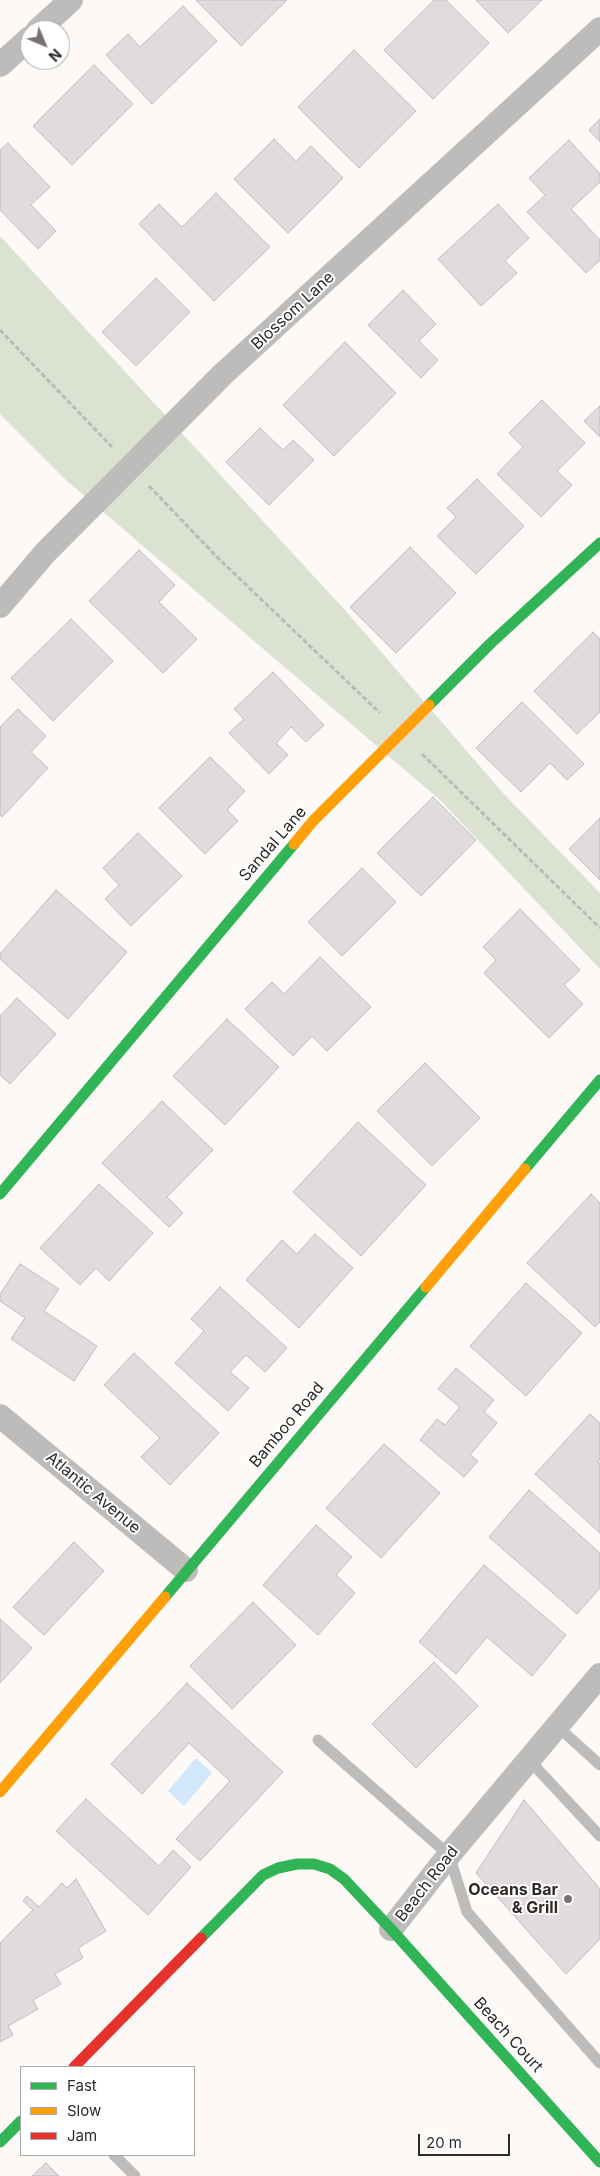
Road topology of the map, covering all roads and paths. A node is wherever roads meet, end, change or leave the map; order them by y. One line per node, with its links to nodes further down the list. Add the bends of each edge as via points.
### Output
1 (71, 0): 2 (street)
2 (49, 20)
3 (600, 29): 7 (street, Blossom Lane, via 222,375)
4 (20, 47): 5 (street)
5 (0, 65)
6 (0, 330): 7 (path)
7 (131, 467): 9 (street, Blossom Lane, via 45,553); 10 (path, via 218,558)
8 (600, 543): 10 (street, Sandal Lane, via 491,643)
9 (0, 606)
10 (402, 734): 11 (path); 13 (street, Sandal Lane, via 313,821)
11 (600, 928)
12 (600, 1080): 15 (street, Bamboo Road)
13 (0, 1194)
14 (0, 1416): 15 (street, Atlantic Avenue)
15 (186, 1570): 21 (street, Bamboo Road)
16 (600, 1675): 17 (street, Beach Road)
17 (557, 1726): 19 (street, Beach Road); 20 (lane)
18 (318, 1740): 23 (lane)
19 (529, 1760): 22 (lane); 23 (street, Beach Road)
20 (600, 1765)
21 (0, 1792)
22 (600, 1836)
23 (449, 1855): 24 (street, Beach Road); 25 (lane, via 467,1912)
24 (392, 1929): 26 (street, Beach Road, via 330,1869 314,1864 278,1868 263,1876); 30 (street, Beach Court)
25 (600, 2063)
26 (75, 2066)
27 (20, 2122): 28 (street)
28 (0, 2142)
29 (115, 2156): 31 (lane)
30 (600, 2162)
31 (135, 2176)

